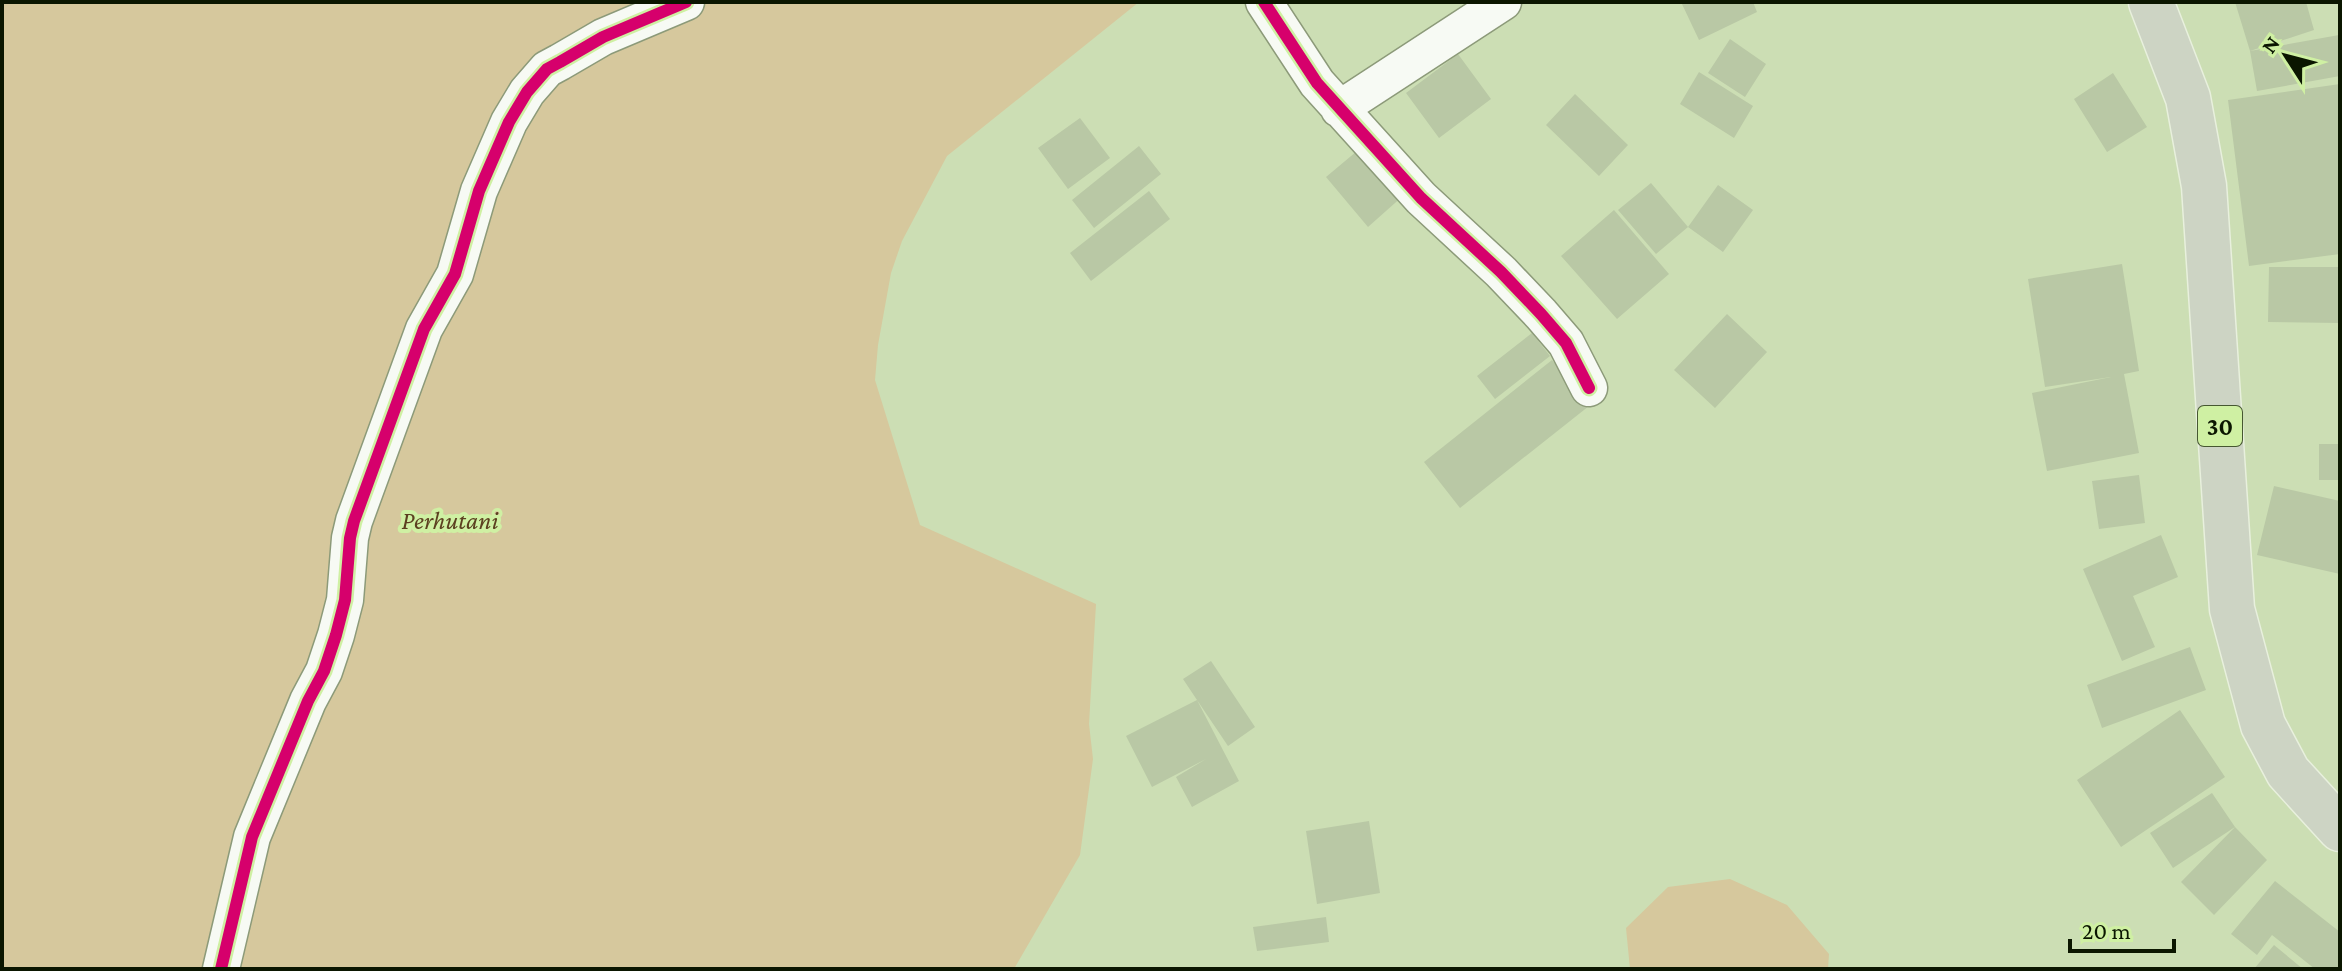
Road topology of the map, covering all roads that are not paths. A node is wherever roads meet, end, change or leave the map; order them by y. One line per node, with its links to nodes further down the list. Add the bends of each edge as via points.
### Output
1 (686, 2): 8 (street, via 603,37 547,69 509,122 479,191 455,274 424,329 354,521 336,635 252,837)
2 (1264, 2): 5 (street)
3 (1503, 2): 5 (street)
4 (2151, 2): 7 (highway, 30, via 2188,98 2204,186 2232,609 2263,725 2288,772)
5 (1339, 109): 6 (street, via 1421,198 1541,314 1566,343)
6 (1589, 388)
7 (2340, 829)
8 (221, 969)

